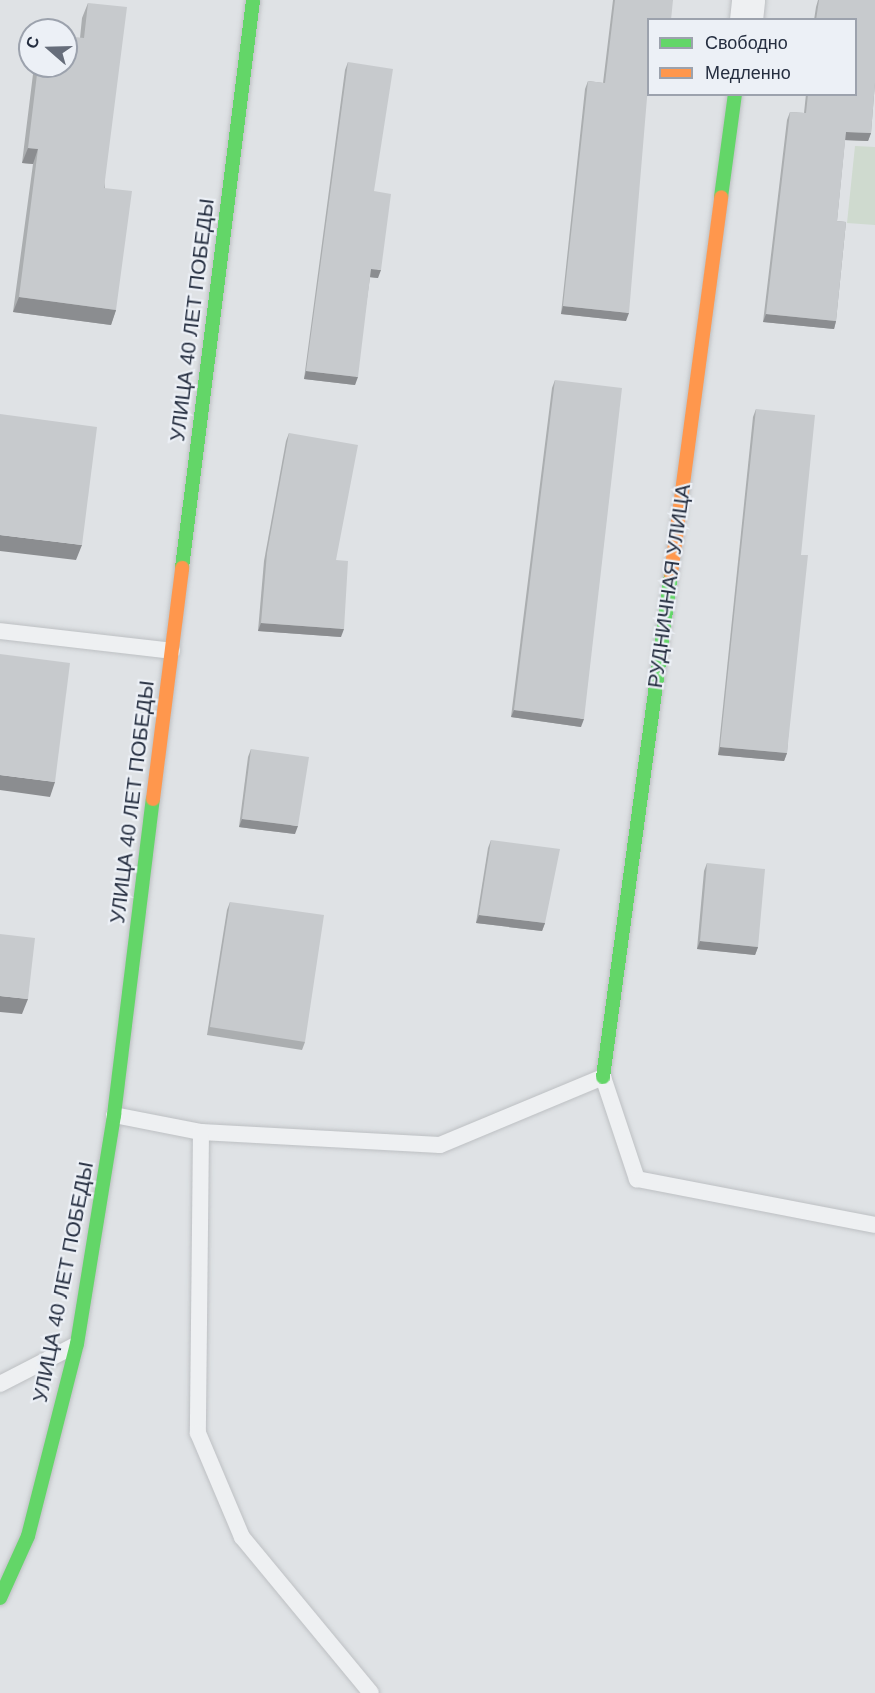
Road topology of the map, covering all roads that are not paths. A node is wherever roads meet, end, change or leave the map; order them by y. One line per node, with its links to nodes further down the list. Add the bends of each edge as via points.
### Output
1 (253, 0): 6 (main road, УЛИЦА 40 ЛЕТ ПОБЕДЫ)
2 (748, 0): 3 (street)
3 (746, 18)
4 (735, 96): 7 (main road, РУДНИЧНАЯ УЛИЦА)
5 (0, 632): 6 (lane)
6 (172, 651): 8 (main road, УЛИЦА 40 ЛЕТ ПОБЕДЫ)
7 (603, 1077): 9 (lane, via 440,1145); 10 (lane, via 637,1179)
8 (114, 1115): 9 (lane); 11 (main road, УЛИЦА 40 ЛЕТ ПОБЕДЫ)
9 (201, 1132): 14 (lane, via 198,1433 242,1536)
10 (875, 1225)
11 (77, 1344): 12 (lane); 13 (main road, УЛИЦА 40 ЛЕТ ПОБЕДЫ, via 28,1536)
12 (0, 1384)
13 (0, 1598)
14 (371, 1693)

